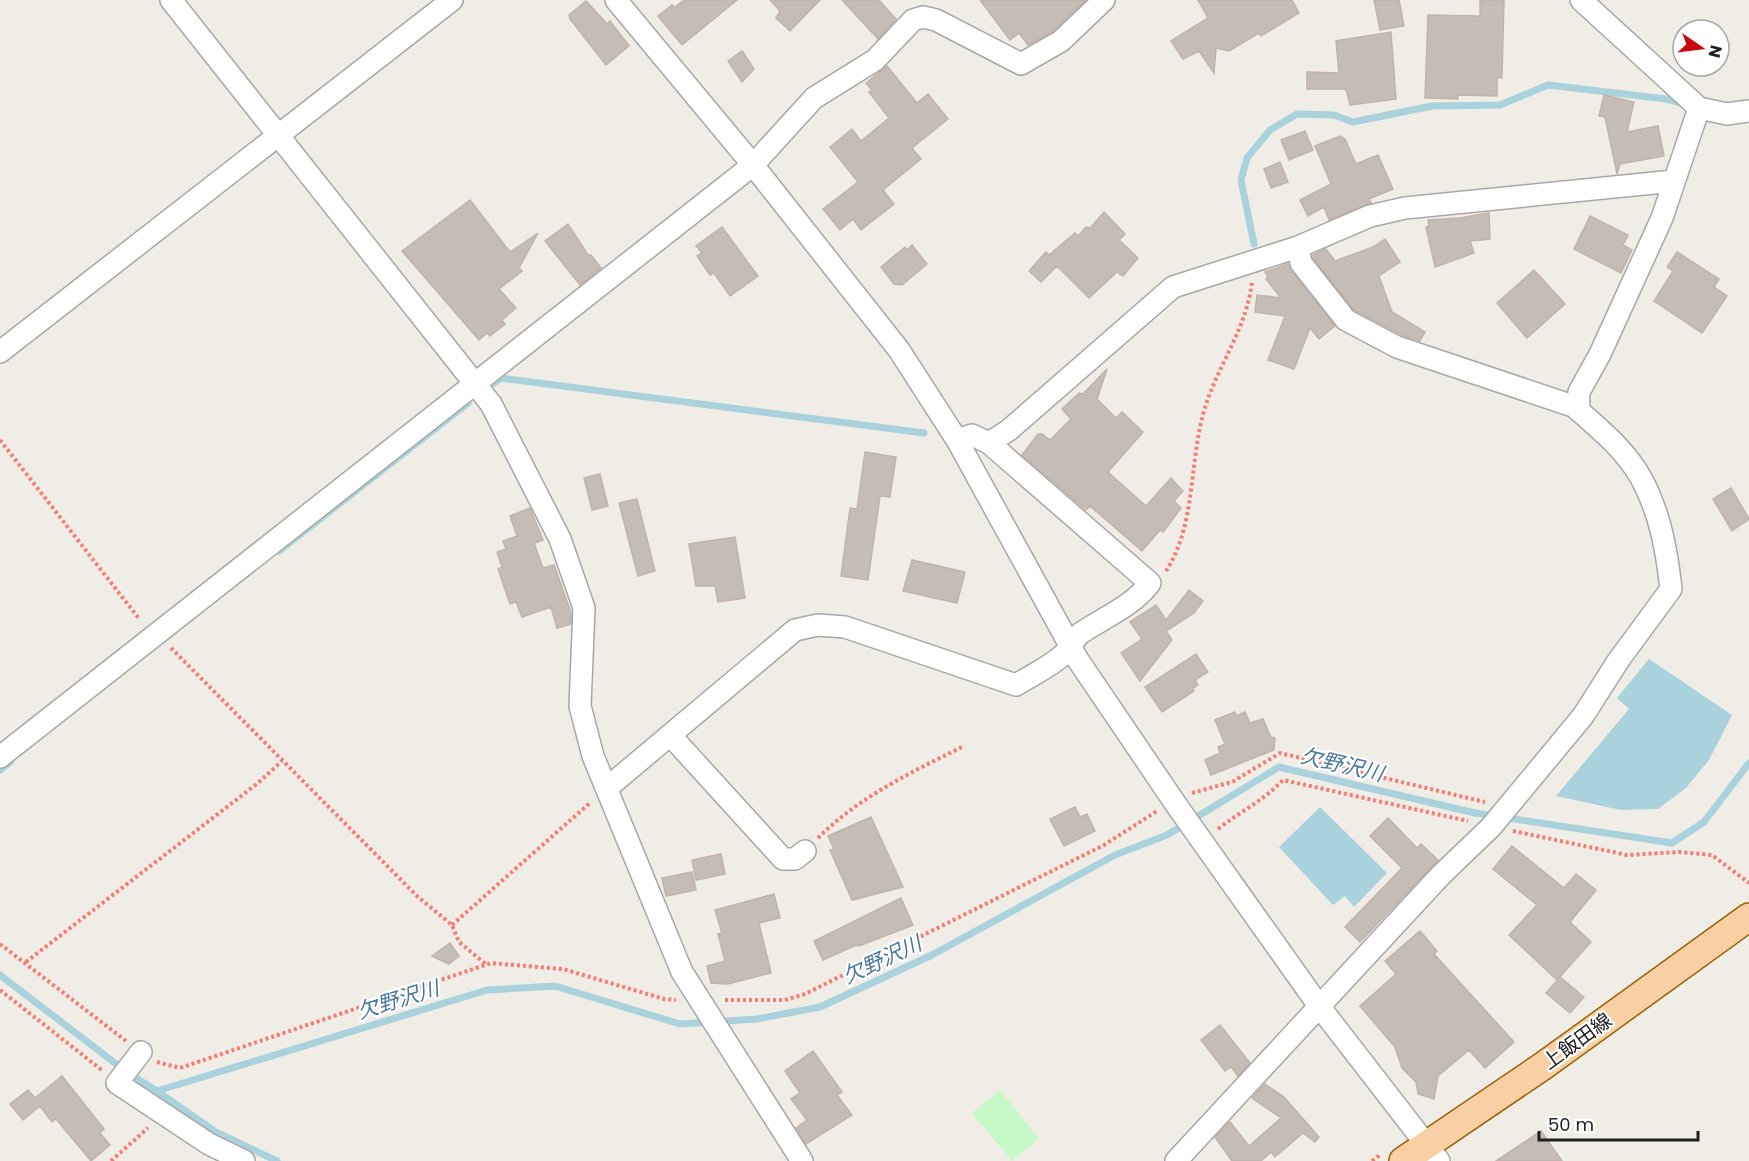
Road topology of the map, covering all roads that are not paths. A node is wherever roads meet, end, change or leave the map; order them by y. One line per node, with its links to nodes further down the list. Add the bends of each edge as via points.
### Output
1 (171, 0): 10 (street)
2 (452, 0): 10 (street)
3 (616, 0): 11 (street)
4 (1104, 0): 11 (street, via 1061,40 1021,64 936,20 913,20 875,60 814,98)
5 (1581, 0): 6 (street)
6 (1699, 108): 8 (street); 12 (street)
7 (1749, 111): 8 (street)
8 (1727, 114): 9 (street)
9 (1749, 128)
10 (276, 136): 14 (street); 15 (street)
11 (753, 165): 15 (street); 17 (street, via 899,350)
12 (1674, 181): 13 (street, via 1405,208 1370,216); 16 (street, via 1648,250 1579,392)
13 (1298, 247): 16 (street, via 1301,263 1346,320 1397,347 1570,405); 18 (street, via 1173,287 1041,414)
14 (0, 352)
15 (476, 384): 21 (street, via 163,643); 22 (street, via 491,404 560,539 584,609 580,706 593,756)
16 (1579, 404): 25 (street, via 1578,410 1616,445 1641,478 1666,546 1671,589 1583,716 1500,815)
17 (957, 440): 18 (street, via 972,435); 19 (street)
18 (989, 443): 19 (street, via 1150,583 1127,605 1078,635)
19 (1071, 648): 20 (street, via 1016,684 844,627 818,625 795,630); 25 (street, via 1174,802)
20 (671, 736): 22 (street); 23 (street, via 783,859 795,860)
21 (0, 757)
22 (607, 788): 29 (street, via 682,972)
23 (805, 851)
24 (1749, 917): 27 (main road, 上飯田線)
25 (1319, 1006): 27 (street); 30 (street)
26 (138, 1056): 28 (street, via 117,1083 209,1144)
27 (1433, 1153): 31 (main road, 上飯田線)
28 (244, 1161)
29 (802, 1161)
30 (1176, 1161)
31 (1403, 1161)

